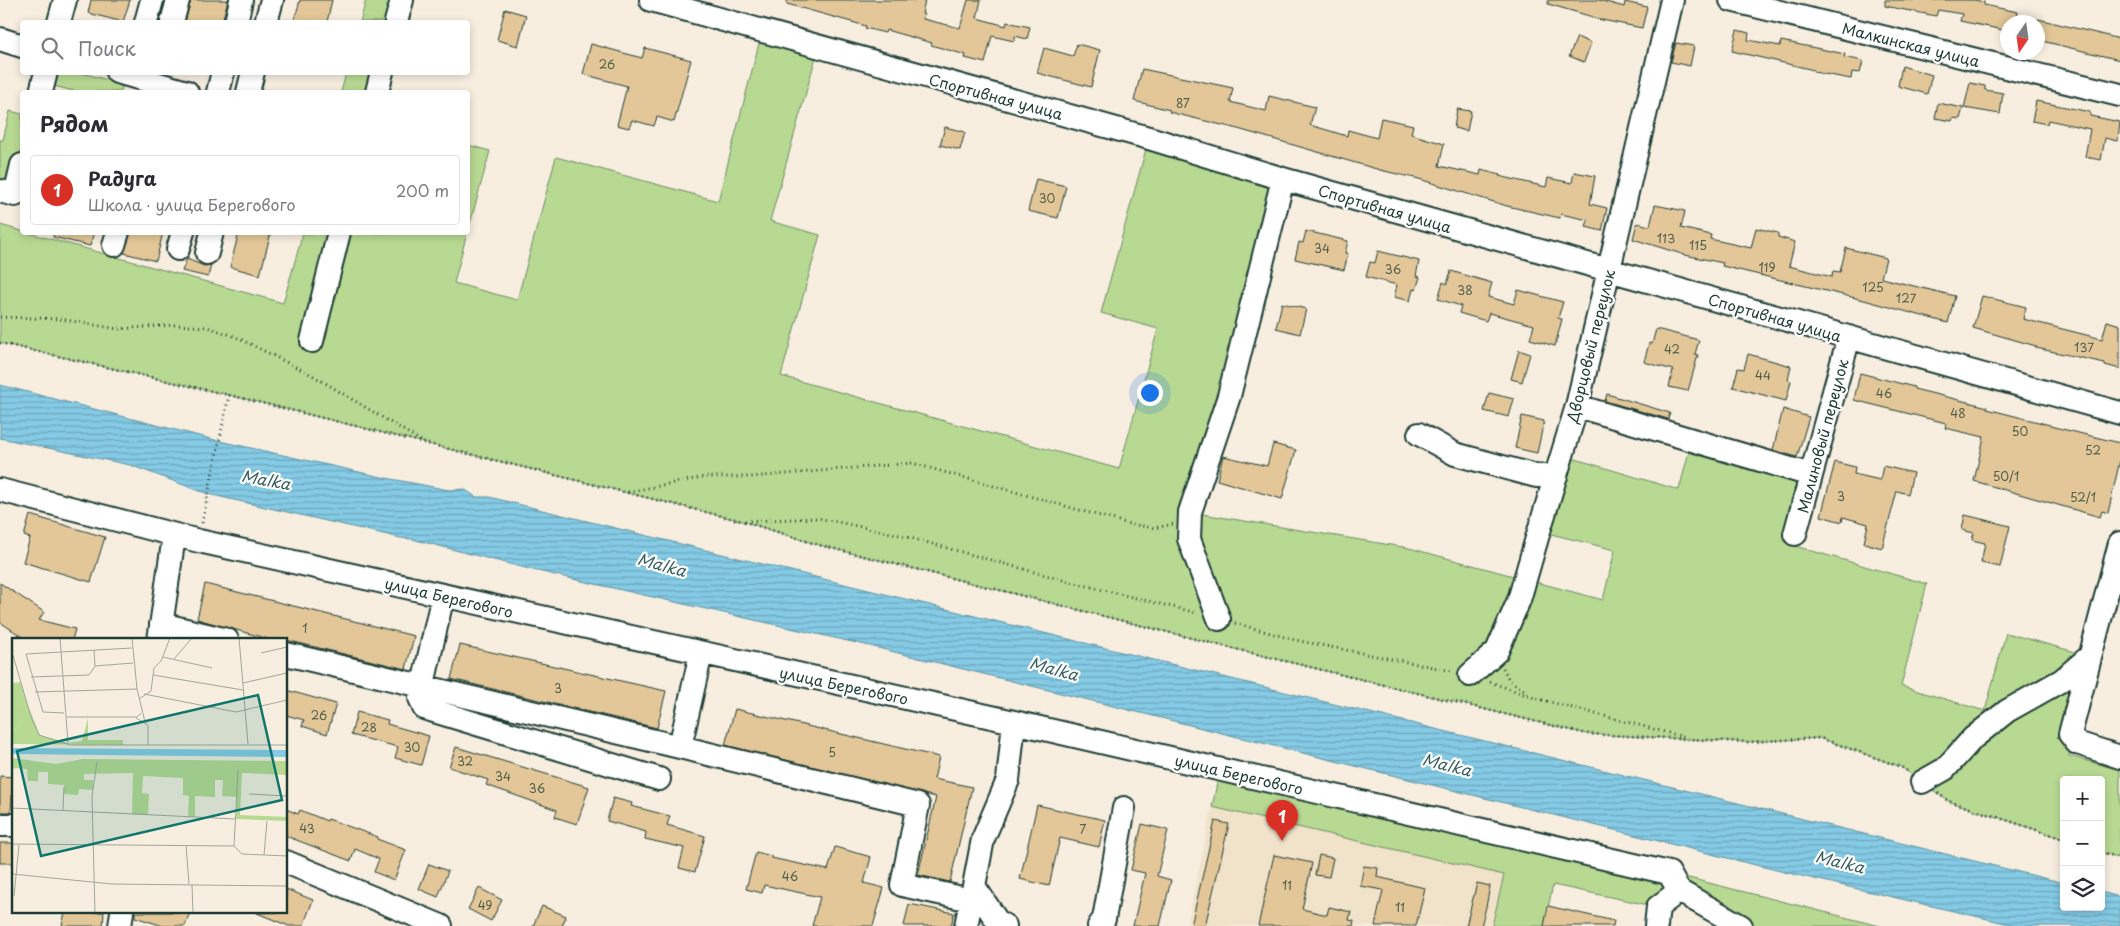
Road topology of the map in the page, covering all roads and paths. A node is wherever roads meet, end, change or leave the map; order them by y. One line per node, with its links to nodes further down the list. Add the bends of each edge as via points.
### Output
1 (65, 0): 11 (street)
2 (152, 0): 12 (street)
3 (178, 0): 13 (street)
4 (242, 0): 14 (street)
5 (272, 0): 15 (street)
6 (402, 0): 16 (street)
7 (651, 0): 10 (street, Спортивная улица)
8 (1672, 0): 35 (street, Дворцовый переулок)
9 (1731, 0): 30 (street, Малкинская улица)
10 (681, 4): 32 (street, Спортивная улица, via 1149,138)
11 (60, 20)
12 (147, 20)
13 (173, 20)
14 (237, 20)
15 (267, 20)
16 (397, 20)
17 (0, 39): 18 (street)
18 (20, 45)
19 (45, 75): 25 (street)
20 (222, 75): 27 (street)
21 (252, 75): 28 (street)
22 (381, 75): 29 (street)
23 (128, 79): 24 (street)
24 (156, 83): 26 (street)
25 (42, 90)
26 (180, 90)
27 (218, 90)
28 (248, 90)
29 (378, 90)
30 (2120, 95)
31 (20, 174): 33 (street, via 15,195)
32 (1283, 180): 35 (street, Спортивная улица); 49 (street, via 1229,396)
33 (0, 191)
34 (338, 235): 38 (street)
35 (1609, 270): 37 (street, Спортивная улица); 41 (street, Дворцовый переулок)
36 (0, 317): 44 (path, via 60,319 118,328 208,327 234,336 312,375)
37 (1849, 337): 42 (street, Спортивная улица); 45 (street, Малиновый переулок)
38 (312, 341)
39 (0, 343): 40 (path)
40 (229, 395): 44 (path); 52 (path)
41 (1577, 406): 45 (street); 46 (street, Дворцовый переулок)
42 (2120, 413)
43 (1419, 434): 46 (street, via 1455,454 1536,476)
44 (425, 444): 48 (path)
45 (1811, 475): 50 (street, Малиновый переулок)
46 (1556, 476): 58 (street, Дворцовый переулок, via 1519,600)
47 (0, 490): 51 (street, улица Берегового)
48 (624, 492): 49 (path, via 704,477 751,477 912,463 1129,524 1155,528 1174,524); 69 (path, via 742,521 829,548 1587,734 1748,742 1820,738 1902,767)
49 (1190, 512): 55 (street, via 1189,539)
50 (1795, 534)
51 (174, 536): 52 (street, улица Берегового); 56 (street)
52 (199, 541): 54 (street, улица Берегового)
53 (2120, 543): 61 (street)
54 (443, 595): 59 (street, улица Берегового); 63 (street)
55 (1219, 619)
56 (160, 632): 57 (street)
57 (210, 638)
58 (1497, 651): 62 (street, Дворцовый переулок); 64 (path, via 1509,680)
59 (701, 653): 65 (street, улица Берегового); 66 (street)
60 (288, 654): 63 (street)
61 (2090, 656): 67 (street, via 2070,734 2077,743); 69 (street, via 2062,680 2007,710 1973,738 1945,769)
62 (1470, 675)
63 (422, 686): 66 (street); 68 (street, via 420,698 424,708)
64 (1535, 698)
65 (1014, 722): 75 (street, улица Берегового, via 1669,873); 76 (street, via 1008,780 983,839)
66 (680, 747): 76 (street, via 918,805 902,885)
67 (2120, 757)
68 (659, 779)
69 (1922, 782): 71 (path, via 1948,800)
70 (1124, 808): 80 (street, via 1104,919)
71 (2060, 838)
72 (2105, 853): 73 (path)
73 (2120, 858)
74 (288, 863): 78 (street)
75 (1679, 891): 81 (street, via 1658,906); 82 (street)
76 (973, 893): 77 (street); 79 (street)
77 (999, 924)
78 (441, 926)
79 (966, 926)
80 (1100, 926)
81 (1656, 926)
82 (1741, 926)

